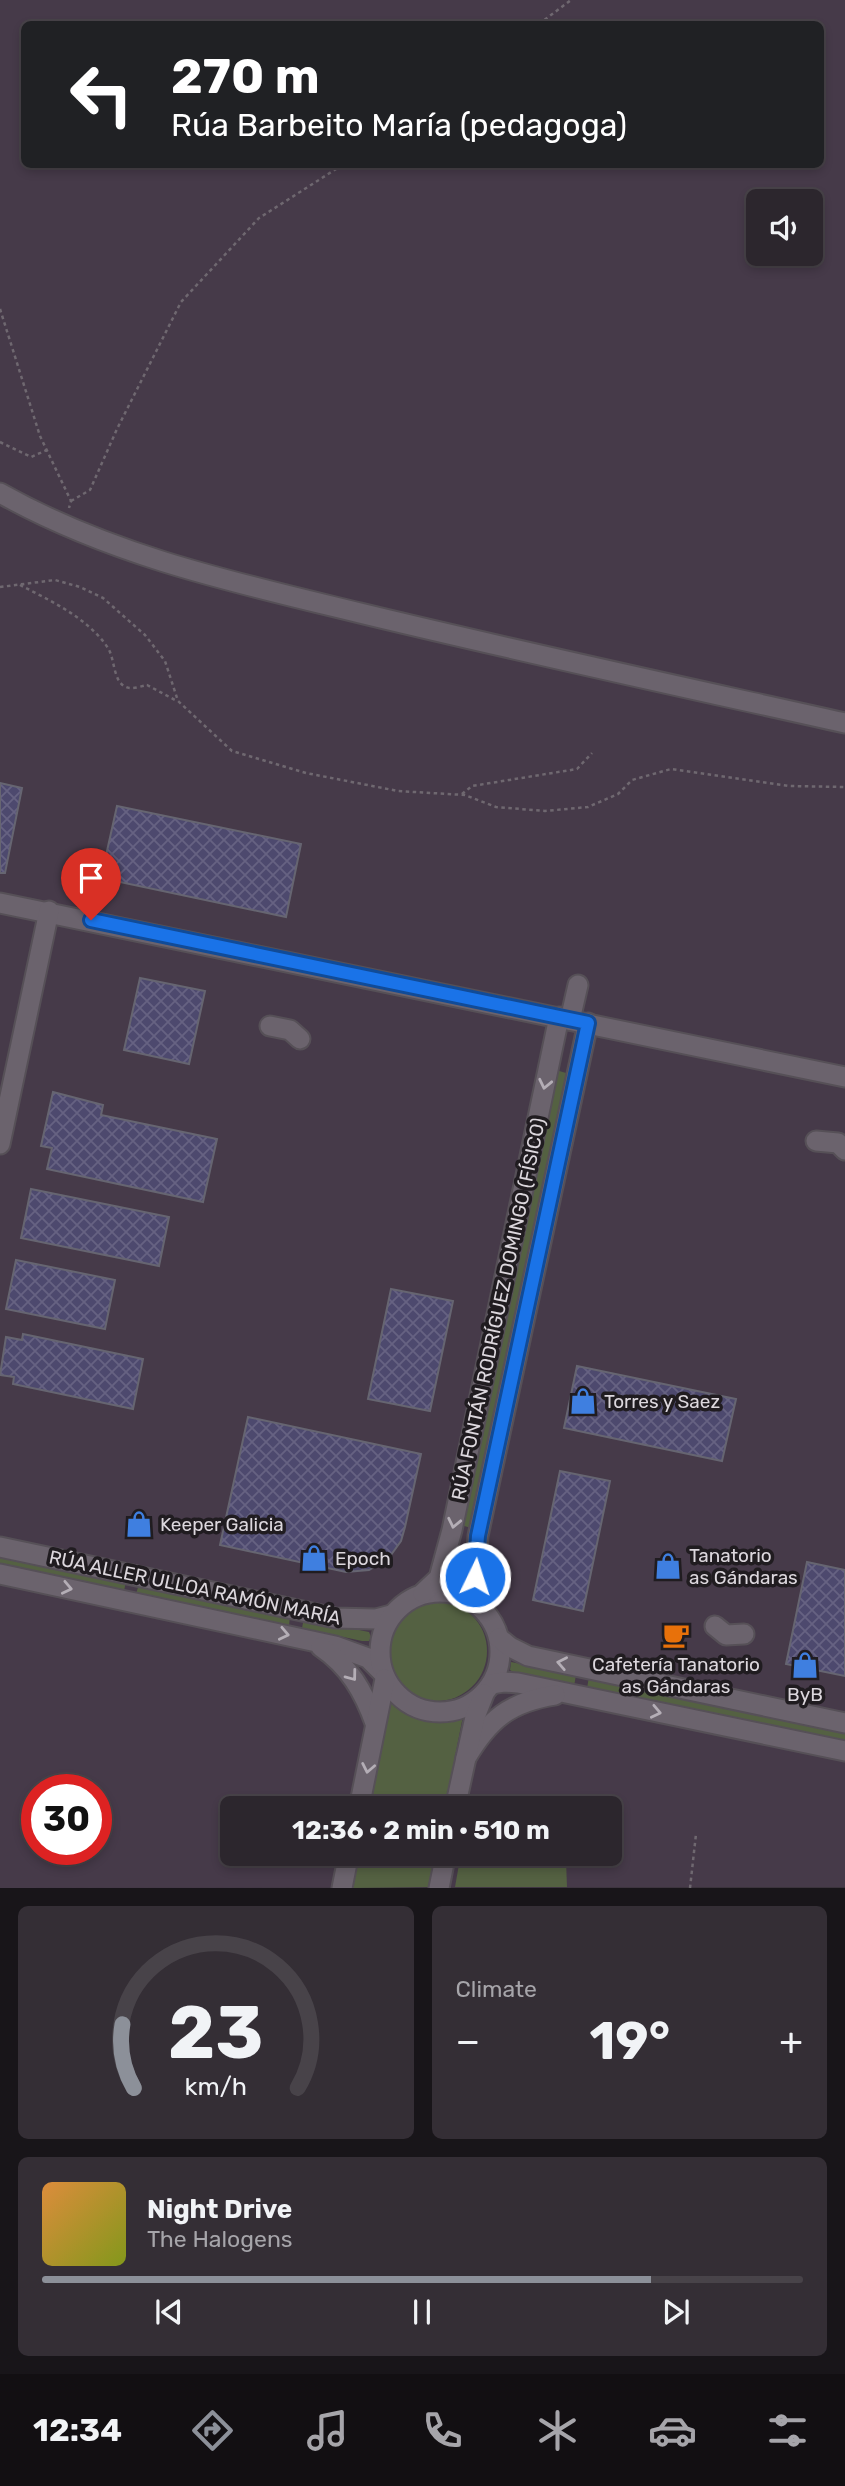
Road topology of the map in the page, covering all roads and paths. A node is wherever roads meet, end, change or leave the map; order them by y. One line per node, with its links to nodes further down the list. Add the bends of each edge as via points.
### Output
1 (571, 0): 2 (path)
2 (543, 21)
3 (338, 168): 8 (path, via 259,218 181,302 90,489)
4 (0, 309): 6 (path)
5 (0, 443): 6 (path, via 30,457)
6 (47, 450): 8 (path)
7 (0, 493): 9 (street)
8 (71, 501): 9 (path)
9 (65, 525): 13 (street, via 132,553 221,579 486,644)
10 (20, 585): 11 (path); 12 (path, via 88,625 108,648 117,680 125,687 147,685); 12 (path, via 55,580 103,598 145,635 165,662)
11 (0, 587)
12 (178, 701): 16 (path, via 232,751 306,773 385,788)
13 (845, 723)
14 (592, 753): 16 (path, via 577,769 472,786)
15 (845, 787): 16 (path, via 789,786 671,769 632,780 618,794 588,807 545,811 496,807)
16 (462, 794)
17 (0, 903): 18 (street)
18 (49, 911): 20 (street); 25 (street)
19 (578, 985): 20 (street, RÚA FONTÁN RODRÍGUEZ DOMINGO (FÍSICO))
20 (572, 1020): 23 (street); 29 (street, RÚA FONTÁN RODRÍGUEZ DOMINGO (FÍSICO), one-way to 29, via 452,1530 439,1577); 30 (street, RÚA FONTÁN RODRÍGUEZ DOMINGO (FÍSICO), via 478,1536 475,1577)
21 (270, 1027): 22 (street, via 290,1030)
22 (300, 1039)
23 (845, 1077)
24 (816, 1142): 26 (street, via 838,1143)
25 (0, 1144)
26 (845, 1150)
27 (0, 1547): 31 (street, RÚA ALLER ULLOA RAMÓN MARÍA, via 335,1618)
28 (0, 1574): 35 (street, RÚA ALLER ULLOA RAMÓN MARÍA, one-way to 35)
29 (423, 1593): 30 (street, via 461,1595); 31 (street, RÚA ALLER ULLOA RAMÓN MARÍA)
30 (482, 1609): 34 (street)
31 (391, 1615): 36 (street, via 379,1653)
32 (715, 1626): 33 (street, via 726,1635)
33 (744, 1634)
34 (499, 1638): 37 (street, via 499,1662); 39 (street, one-way to 34, via 528,1656)
35 (312, 1640): 36 (street, RÚA ALLER ULLOA RAMÓN MARÍA, via 368,1658); 40 (street, RÚA ALLER ULLOA RAMÓN MARÍA, one-way to 40, via 338,1658 357,1682)
36 (384, 1676): 37 (street, RÚA ALLER ULLOA RAMÓN MARÍA, via 405,1702 432,1712 461,1709); 40 (street)
37 (488, 1688): 38 (street, via 504,1682); 42 (street, via 475,1717)
38 (566, 1693): 41 (street, one-way to 41); 42 (street, via 528,1699 500,1714 480,1734)
39 (845, 1723)
40 (376, 1725): 43 (street, one-way to 43)
41 (845, 1751)
42 (466, 1758): 44 (street)
43 (361, 1796)
44 (458, 1796)
45 (696, 1834): 50 (path)
46 (346, 1866): 48 (street)
47 (443, 1866): 49 (street)
48 (342, 1888)
49 (439, 1888)
50 (690, 1888)

